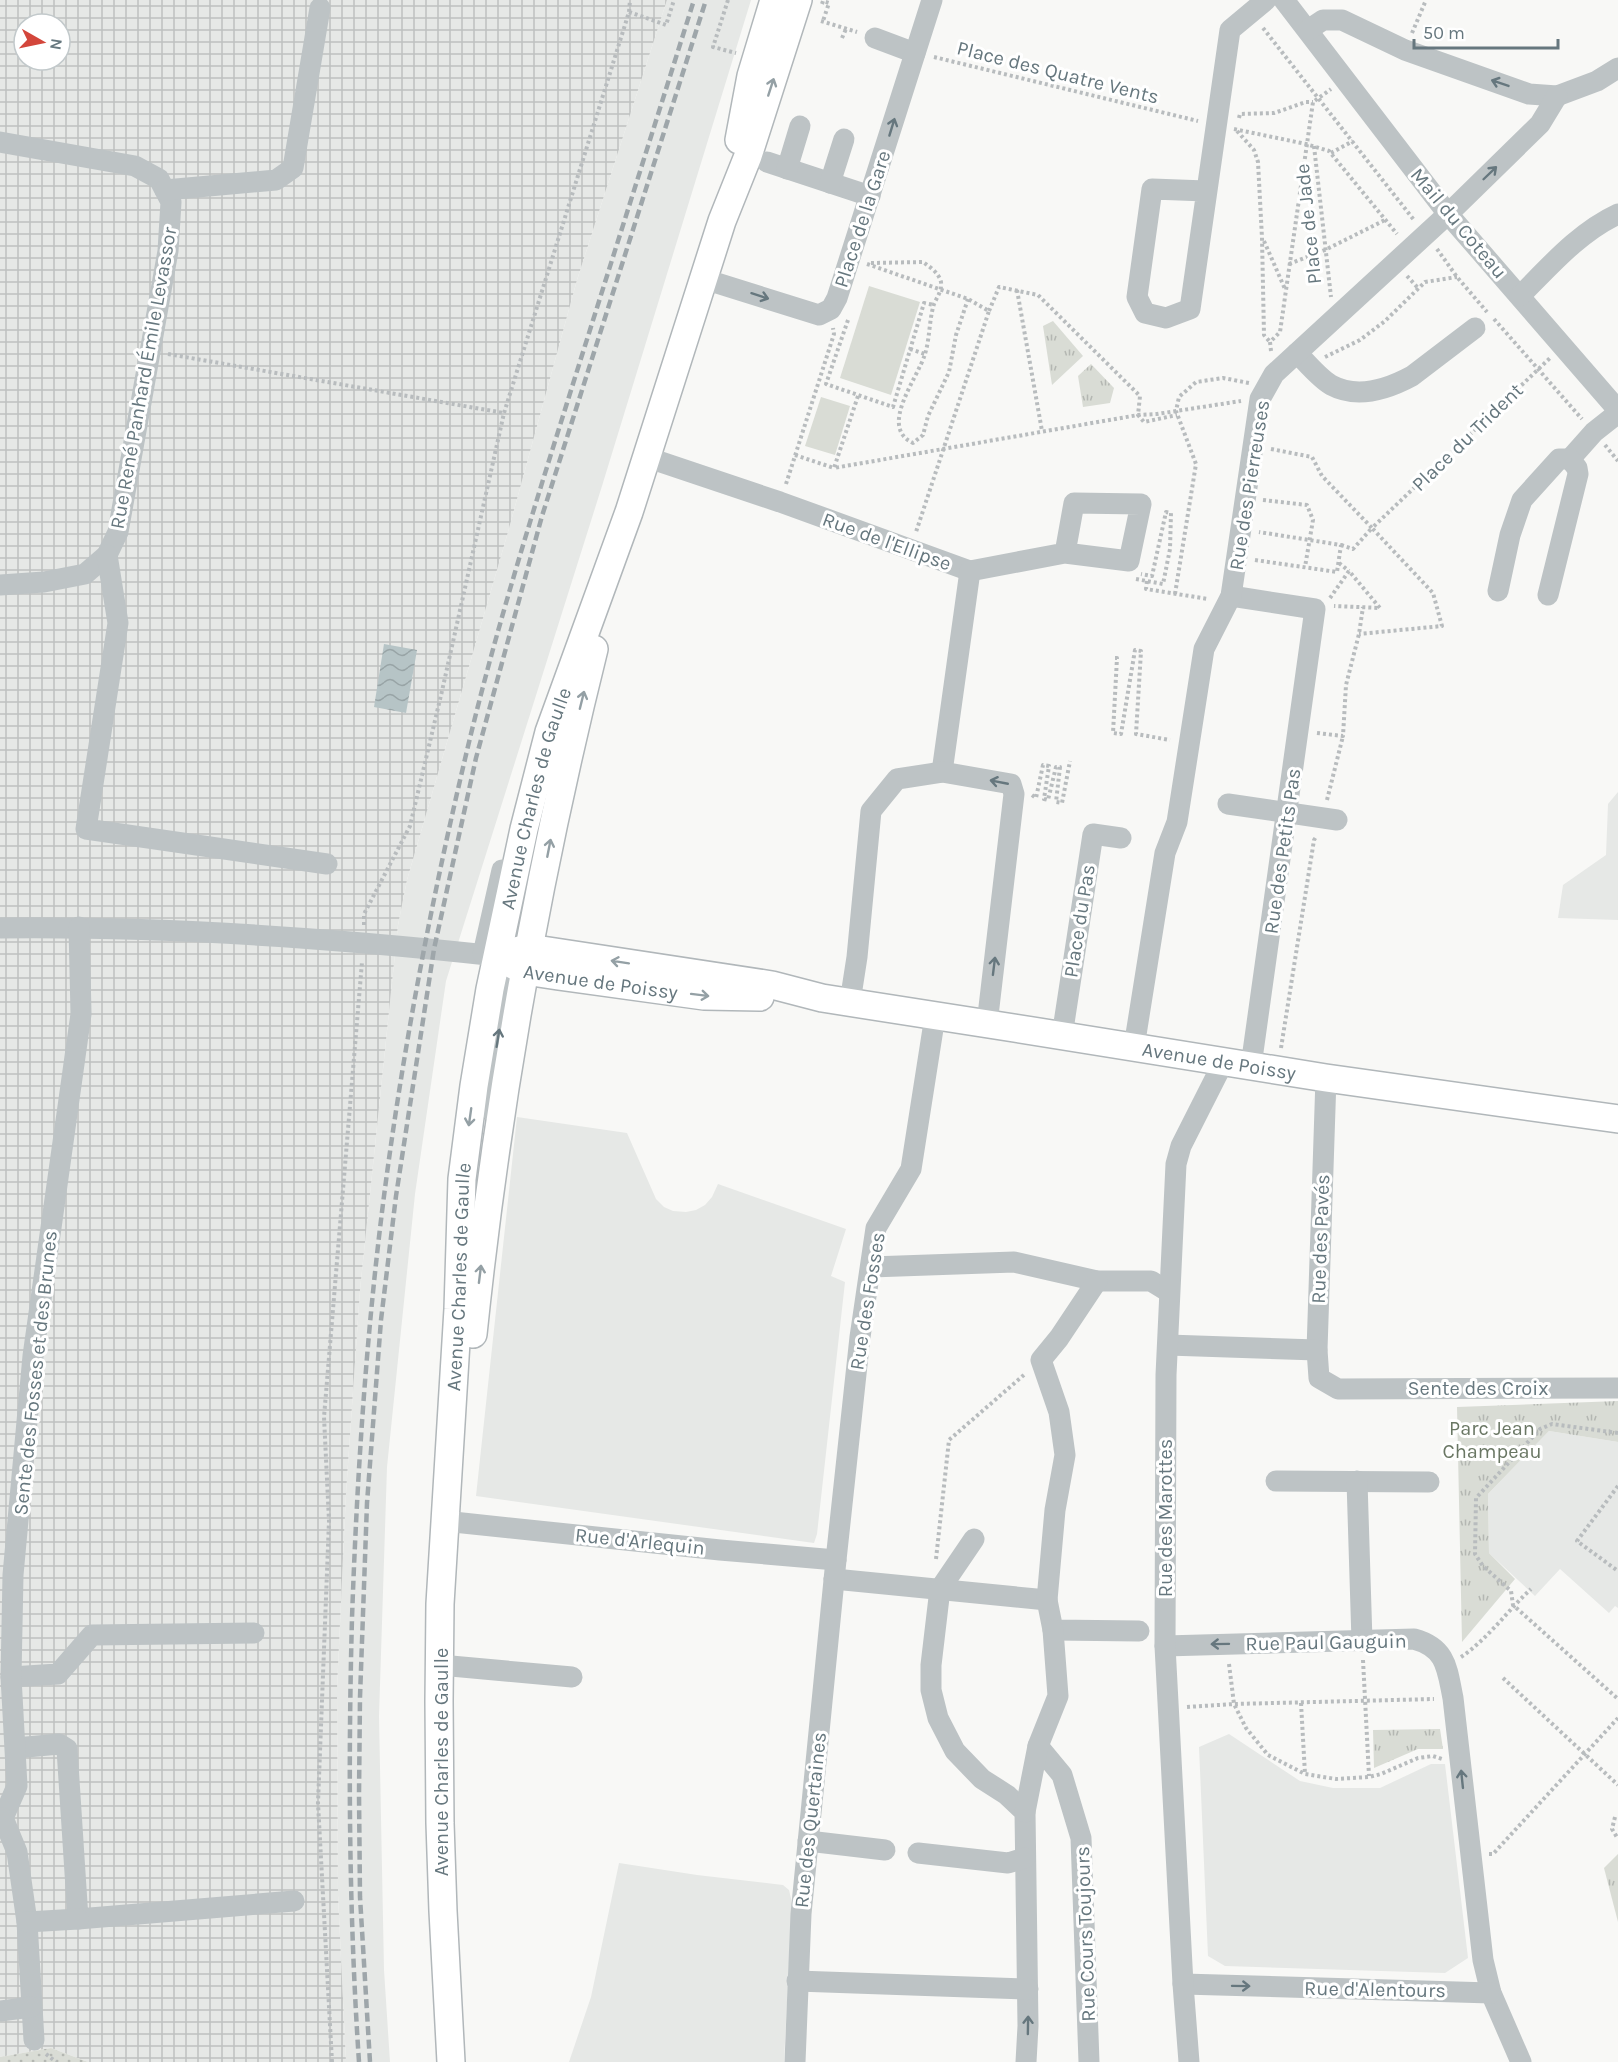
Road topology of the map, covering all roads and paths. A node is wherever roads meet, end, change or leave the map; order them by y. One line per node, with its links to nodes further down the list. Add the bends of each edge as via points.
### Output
1 (630, 0): 11 (path)
2 (674, 0): 11 (path, via 666,25)
3 (728, 0): 20 (path, via 713,47)
4 (774, 0): 43 (main road, Avenue Charles de Gaulle, via 748,87)
5 (932, 0): 19 (street, Place de la Gare)
6 (1266, 0): 25 (street, via 1230,30)
7 (1284, 0): 15 (street, Mail du Coteau)
8 (1426, 0): 18 (path)
9 (809, 5): 13 (path, via 829,3); 43 (main road, Avenue Charles de Gaulle, one-way to 9)
10 (320, 8): 37 (street, via 294,168 276,180)
11 (628, 12): 77 (path)
12 (817, 19): 13 (path)
13 (823, 21): 14 (path)
14 (849, 30): 16 (path); 17 (path)
15 (1308, 30): 18 (street, via 1323,20 1342,20); 40 (street, Mail du Coteau)
16 (842, 38)
17 (875, 38): 19 (street)
18 (1405, 50): 23 (street, one-way to 18, via 1529,93)
19 (915, 52): 25 (path, Place des Quatre Vents); 39 (street, Place de la Gare, one-way to 19)
20 (746, 55)
21 (1618, 68): 23 (street, via 1597,81)
22 (1334, 87): 24 (path)
23 (1557, 96): 40 (street, Rue des Pierreuses, one-way to 23, via 1540,124)
24 (1313, 102): 27 (path, via 1274,113 1240,114); 31 (path)
25 (1216, 125): 27 (path, Place des Quatre Vents); 38 (street)
26 (800, 126): 35 (street)
27 (1237, 130): 31 (path, Place des Quatre Vents); 45 (path, via 1254,150 1257,162)
28 (844, 139): 36 (street)
29 (1353, 141): 33 (path)
30 (0, 142): 37 (street, via 135,166 159,179)
31 (1306, 144): 32 (path, Place des Quatre Vents); 48 (path)
32 (1314, 146): 33 (path, Place des Quatre Vents); 46 (path, Place de Jade)
33 (1331, 153): 42 (path)
34 (767, 162): 35 (street)
35 (787, 169): 36 (street)
36 (830, 183): 39 (street)
37 (165, 190): 68 (street, Rue René Panhard Émile Levassor, via 171,202 168,251)
38 (1206, 191): 38 (street, via 1190,309 1166,318 1145,313 1137,297 1152,189)
39 (870, 196): 47 (street, Place de la Gare)
40 (1448, 214): 57 (street, Mail du Coteau); 69 (street, Rue des Pierreuses)
41 (1618, 214): 57 (street, via 1562,254)
42 (1385, 220): 44 (path); 46 (path)
43 (722, 221): 52 (main road, Avenue Charles de Gaulle)
44 (1398, 236)
45 (1262, 238): 56 (path); 65 (path, via 1264,335)
46 (1325, 250): 48 (path); 59 (path, Place de Jade)
47 (859, 260): 49 (path); 53 (path); 53 (path, via 923,262 934,270); 62 (street, Place de la Gare)
48 (1288, 265): 56 (path)
49 (864, 274)
50 (1406, 276): 54 (path)
51 (1457, 277): 54 (path, via 1425,282)
52 (704, 279): 62 (street, Place de la Gare, one-way to 62, via 819,315); 84 (main road, Avenue Charles de Gaulle)
53 (941, 289): 58 (path); 60 (path)
54 (1419, 289): 69 (path, via 1360,340 1325,358)
55 (1017, 290): 61 (path, via 999,287); 79 (path, via 1038,295 1140,396); 80 (path)
56 (1285, 290): 65 (path, via 1280,332)
57 (1520, 296): 66 (street, Mail du Coteau)
58 (968, 299): 61 (path); 70 (path, via 956,335 950,372 923,435 913,442 901,434 899,413)
59 (1331, 299)
60 (934, 305): 67 (path, via 924,303); 70 (path)
61 (989, 311): 81 (path)
62 (826, 312): 72 (path, via 834,334)
63 (849, 318): 73 (path)
64 (1475, 328): 69 (street, via 1402,382 1368,392 1349,393 1329,384)
65 (1270, 342): 71 (path)
66 (1563, 347): 76 (street, Mail du Coteau); 91 (path, Place du Trident)
67 (910, 349): 70 (path); 75 (path, via 893,407)
68 (150, 350): 77 (path); 96 (street, Rue René Panhard Émile Levassor, via 118,532)
69 (1308, 352): 74 (street, Rue des Pierreuses, via 1274,374)
70 (925, 354)
71 (1272, 358)
72 (819, 382): 73 (path); 83 (path)
73 (826, 384): 75 (path)
74 (1263, 392): 78 (path); 78 (path, via 1223,378 1196,382 1179,397); 107 (street, Rue des Pierreuses)
75 (858, 396): 86 (path)
76 (1618, 411): 85 (street)
77 (504, 413): 127 (path, via 410,826 364,914)
78 (1176, 413): 79 (path, via 1144,422); 105 (path, via 1196,464)
79 (1138, 415): 80 (path)
80 (1042, 431): 81 (path)
81 (945, 448): 86 (path); 89 (path)
82 (1270, 449): 91 (path, via 1312,457 1322,476)
83 (795, 455): 86 (path); 88 (path)
84 (646, 457): 88 (street, Rue de l'Ellipse); 90 (main road, Avenue Charles de Gaulle)
85 (1570, 459): 104 (street, via 1559,459 1522,500); 106 (street, via 1578,474)
86 (834, 468)
87 (1263, 500): 93 (path, via 1307,506 1313,520)
88 (780, 502): 102 (street, Rue de l'Ellipse)
89 (923, 510)
90 (629, 512): 115 (main road, Avenue Charles de Gaulle, via 560,698); 124 (main road, Avenue Charles de Gaulle, one-way to 90, via 567,757)
91 (1372, 528): 94 (path, Place du Trident, via 1353,549); 109 (path, via 1433,593 1442,626)
92 (1258, 532): 93 (path)
93 (1311, 540): 94 (path); 100 (path)
94 (1341, 545): 99 (path)
95 (1065, 553): 98 (street); 98 (street, via 1074,503 1141,504); 102 (street)
96 (107, 555): 103 (street, Rue René Panhard Émile Levassor, via 85,574); 123 (street, via 118,623 87,829)
97 (1255, 560): 100 (path)
98 (1129, 561): 105 (path, via 1132,573 1152,576 1166,512 1171,513 1170,549 1163,584 1147,581 1146,589)
99 (1339, 563): 100 (path, via 1337,572); 101 (path)
100 (1305, 567)
101 (1349, 571): 108 (path, via 1380,608); 108 (path, via 1325,606)
102 (970, 572): 116 (street, Rue de l'Ellipse)
103 (0, 585)
104 (1498, 591)
105 (1175, 594): 107 (path)
106 (1548, 595)
107 (1230, 599): 111 (street, Rue des Petits Pas, via 1315,609); 137 (street, Rue des Pierreuses, via 1204,649 1177,822 1165,853)
108 (1363, 607): 109 (path)
109 (1359, 634): 112 (path, via 1346,685)
110 (1115, 658): 113 (path, via 1113,733 1121,734 1135,650 1141,651 1136,734)
111 (1299, 730): 112 (path); 119 (street, Rue des Petits Pas)
112 (1343, 736): 120 (path)
113 (1179, 741)
114 (1071, 761): 117 (path, via 1062,803 1056,802 1060,767 1056,767 1048,800 1044,799 1049,766 1043,765 1036,798 1028,792)
115 (539, 771): 129 (main road, Avenue Charles de Gaulle, via 524,829); 129 (street, via 510,836)
116 (942, 772): 117 (street, one-way to 116, via 1011,784); 132 (street, via 897,779 871,811)
117 (1014, 794): 134 (street, one-way to 117)
118 (1228, 804): 119 (street)
119 (1287, 813): 120 (street); 140 (street, Rue des Petits Pas)
120 (1330, 815)
121 (1318, 834): 138 (path)
122 (1121, 838): 136 (street, Place du Pas, via 1093,834)
123 (327, 864)
124 (538, 905): 128 (main road, via 556,935); 129 (main road, Avenue Charles de Gaulle)
125 (79, 927): 126 (street); 127 (street, via 228,932); 173 (street, Sente des Fosses et des Brunes, via 81,1014 33,1356 13,1575)
126 (0, 928)
127 (363, 943): 129 (street); 209 (path, via 324,1417 329,1521 318,1803)
128 (587, 957): 129 (main road, Avenue de Poissy); 131 (main road, Avenue de Poissy, one-way to 128, via 772,985)
129 (510, 958): 130 (main road, Avenue de Poissy); 135 (main road, Avenue Charles de Gaulle); 143 (street, one-way to 129, via 492,1085); 157 (main road, Avenue Charles de Gaulle, one-way to 157, via 474,1086 462,1179)
130 (558, 976): 131 (main road, Avenue de Poissy, one-way to 131, via 710,996); 135 (main road, via 538,998)
131 (822, 998): 132 (main road, Avenue de Poissy)
132 (850, 1002): 133 (main road, Avenue de Poissy)
133 (935, 1016): 134 (main road, Avenue de Poissy); 144 (street, Rue des Fosses, via 911,1169 876,1228)
134 (987, 1024): 136 (main road, Avenue de Poissy)
135 (515, 1036): 143 (main road, Avenue Charles de Gaulle)
136 (1062, 1036): 137 (main road, Avenue de Poissy)
137 (1134, 1047): 139 (main road, Avenue de Poissy)
138 (1281, 1049)
139 (1224, 1061): 140 (main road, Avenue de Poissy); 146 (street, Rue des Marottes, via 1181,1146 1176,1164)
140 (1251, 1066): 141 (main road, Avenue de Poissy)
141 (1326, 1078): 142 (main road, Avenue de Poissy); 148 (street, Rue des Pavés)
142 (1618, 1119)
143 (494, 1158): 157 (main road, Avenue Charles de Gaulle, one-way to 143)
144 (871, 1267): 145 (street, via 1014,1262); 159 (street, Rue des Fosses)
145 (1097, 1281): 146 (street, via 1151,1281); 149 (street)
146 (1169, 1292): 147 (street, Rue des Marottes)
147 (1168, 1345): 148 (street); 168 (street, Rue des Marottes)
148 (1317, 1350): 151 (street, Rue des Pavés, via 1319,1378)
149 (1041, 1360): 161 (path, via 949,1440); 163 (street, via 1059,1412 1065,1455 1055,1510)
150 (1618, 1388): 151 (street, Sente des Croix)
151 (1338, 1389)
152 (1618, 1433): 164 (path, via 1552,1424 1540,1429 1476,1498 1475,1554 1511,1591)
153 (1276, 1481): 154 (street)
154 (1357, 1481): 155 (street); 169 (street)
155 (1429, 1482)
156 (1618, 1486): 160 (path, via 1577,1541)
157 (450, 1521): 159 (street, Rue d'Arlequin, via 720,1550); 171 (main road, Avenue Charles de Gaulle); 210 (main road, Avenue Charles de Gaulle, via 440,1604 439,1763)
158 (974, 1539): 161 (street)
159 (835, 1570): 161 (street, via 859,1581); 194 (street, Rue des Quertaines)
160 (1618, 1571)
161 (937, 1589): 163 (street); 190 (street, via 931,1690 939,1718 955,1751 982,1779)
162 (1531, 1589): 164 (path)
163 (1047, 1600): 165 (street)
164 (1513, 1605): 172 (path, via 1472,1649); 177 (path)
165 (1053, 1630): 166 (street); 183 (street, via 1058,1696)
166 (1138, 1631)
167 (254, 1633): 173 (street, via 92,1635 58,1674)
168 (1165, 1646): 169 (street, Rue Paul Gauguin, one-way to 168); 181 (street, Rue des Marottes)
169 (1363, 1651): 172 (street, Rue Paul Gauguin, via 1414,1640 1426,1643 1442,1656); 178 (path)
170 (1229, 1664): 180 (path)
171 (452, 1666): 174 (street); 211 (main road, Avenue Charles de Gaulle, via 452,1841 462,2025)
172 (1446, 1666): 176 (street, Rue Paul Gauguin)
173 (11, 1677): 184 (street, Sente des Fosses et des Brunes)
174 (572, 1677)
175 (1503, 1678): 185 (path)
176 (1453, 1698): 178 (path); 186 (street, Rue Paul Gauguin)
177 (1618, 1699)
178 (1365, 1701): 179 (path); 188 (path)
179 (1301, 1703): 180 (path); 187 (path)
180 (1234, 1704): 181 (path); 187 (path, via 1246,1728 1268,1755)
181 (1169, 1708): 203 (street, Rue des Marottes)
182 (1618, 1718): 185 (path)
183 (1038, 1746): 190 (street); 214 (street, Rue Cours Toujours, via 1062,1775 1081,1838)
184 (16, 1748): 192 (street, Sente des Fosses et des Brunes, via 17,1786); 200 (street, via 59,1744 67,1749)
185 (1584, 1755): 189 (path); 195 (path, via 1493,1854)
186 (1460, 1764): 188 (path, via 1433,1756 1418,1758); 195 (street, Rue Paul Gauguin, one-way to 186)
187 (1305, 1774): 188 (path, via 1336,1779)
188 (1369, 1777)
189 (1618, 1785)
190 (1025, 1812): 197 (street)
191 (1616, 1817): 193 (path, via 1612,1829)
192 (2, 1819): 201 (street, via 17,1852)
193 (1618, 1839)
194 (808, 1841): 196 (street); 202 (street, Rue des Quertaines)
195 (1469, 1845): 205 (street, Rue Paul Gauguin, via 1483,1960)
196 (885, 1850)
197 (1025, 1851): 198 (street, via 1008,1863); 204 (street)
198 (918, 1853)
199 (294, 1901): 200 (street)
200 (78, 1919): 201 (street)
201 (27, 1922): 206 (street)
202 (798, 1981): 204 (street); 212 (street, Rue des Quertaines)
203 (1183, 1984): 205 (street, Rue d'Alentours, one-way to 205); 215 (street, Rue des Marottes)
204 (1028, 1989): 213 (street, one-way to 204)
205 (1491, 1993): 216 (street)
206 (31, 2007): 207 (street); 208 (street)
207 (0, 2011)
208 (34, 2040)
209 (332, 2062)
210 (452, 2062)
211 (471, 2062)
212 (795, 2062)
213 (1026, 2062)
214 (1089, 2062)
215 (1189, 2062)
216 (1521, 2062)

